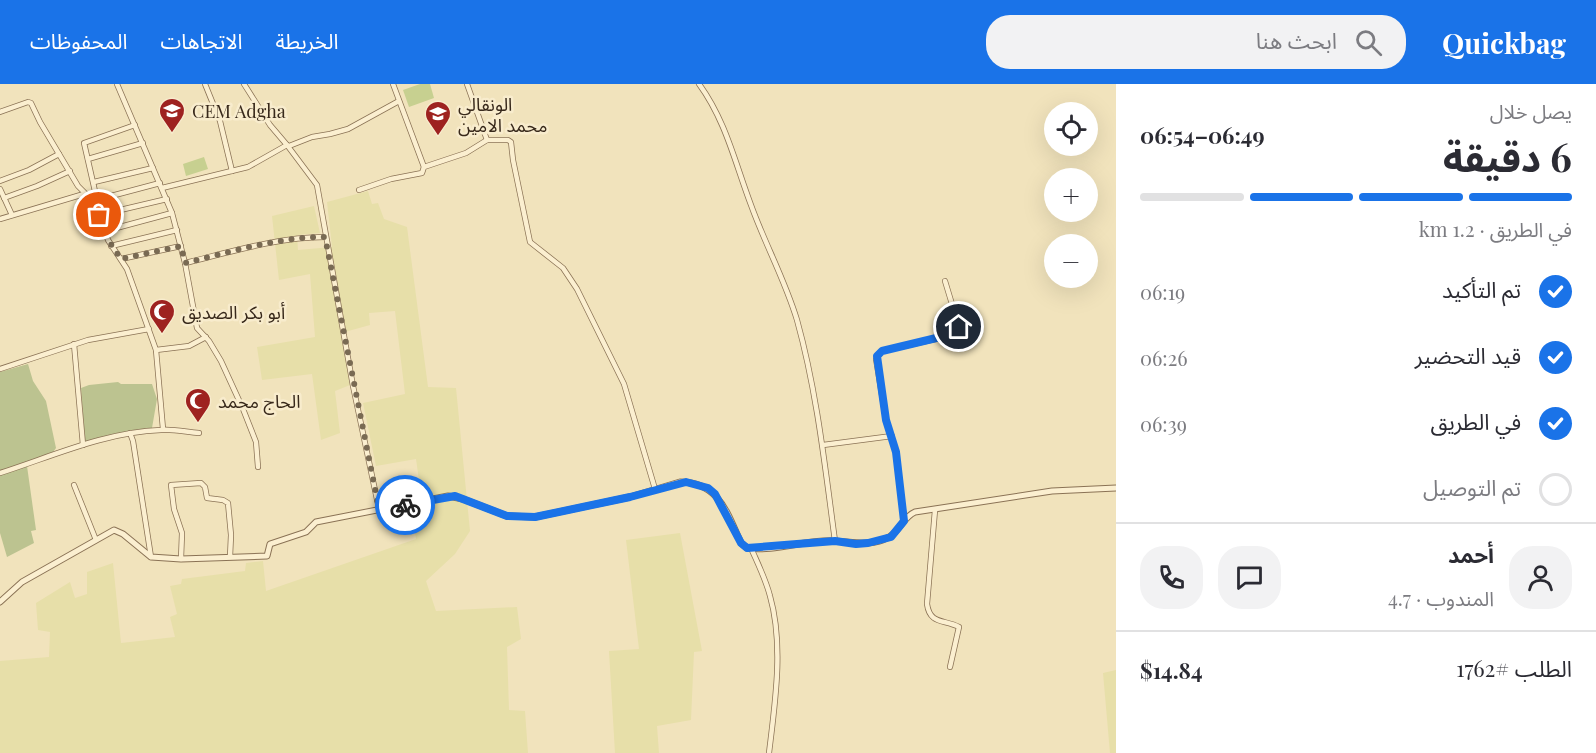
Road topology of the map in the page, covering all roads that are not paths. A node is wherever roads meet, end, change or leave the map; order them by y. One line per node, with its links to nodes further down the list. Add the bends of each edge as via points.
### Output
1 (117, 84): 9 (street)
2 (205, 84): 18 (street, via 220,121)
3 (244, 84): 12 (street)
4 (393, 84): 7 (street)
5 (467, 84): 10 (street)
6 (699, 84): 49 (street, via 718,113 781,275 796,319)
7 (399, 100): 12 (street, via 348,129); 15 (street)
8 (0, 112): 13 (street, via 30,102)
9 (135, 125): 11 (street); 14 (street, via 84,143)
10 (487, 140): 15 (street, via 466,153); 54 (street, via 512,142 530,242 563,268 577,289 624,384)
11 (143, 143): 14 (street); 16 (street)
12 (288, 146): 18 (street); 33 (street, via 315,181)
13 (59, 154): 17 (street); 19 (street)
14 (88, 159): 20 (street)
15 (424, 167): 22 (street, via 420,174)
16 (153, 168): 20 (street); 21 (street)
17 (70, 171): 23 (street, via 30,189); 24 (street)
18 (232, 171): 21 (street)
19 (0, 181)
20 (94, 182): 26 (street)
21 (161, 185): 25 (street); 26 (street)
22 (359, 190)
23 (2, 194): 28 (street)
24 (84, 194): 26 (street); 28 (street)
25 (167, 199): 27 (street); 29 (street)
26 (95, 201): 29 (street)
27 (172, 213): 31 (street); 32 (street)
28 (12, 215): 30 (street)
29 (99, 215): 32 (street)
30 (0, 219)
31 (177, 230): 34 (street); 35 (street)
32 (105, 231): 34 (street)
33 (325, 237): 37 (street, via 272,242); 55 (street)
34 (111, 246): 36 (street)
35 (181, 246): 36 (street); 37 (street)
36 (121, 259): 39 (street)
37 (185, 263): 40 (street, via 197,328)
38 (945, 281): 47 (street, via 957,331 882,351 877,356)
39 (148, 329): 41 (street); 42 (street)
40 (206, 337): 42 (street, via 189,346); 50 (street, via 247,419 256,442)
41 (74, 344): 43 (street); 48 (street)
42 (156, 350): 44 (street)
43 (0, 369)
44 (164, 429): 45 (street); 46 (street)
45 (130, 433): 48 (street); 62 (street)
46 (199, 433)
47 (892, 436): 49 (street); 57 (street)
48 (83, 445): 51 (street)
49 (823, 445): 59 (street)
50 (258, 468)
51 (0, 473)
52 (74, 485): 58 (street)
53 (1116, 488): 56 (street, via 1052,490)
54 (655, 489): 55 (street, via 535,517 507,516 455,496); 60 (street, via 680,482 708,488 720,500 741,543)
55 (379, 509): 61 (street, via 316,522 306,532 270,544 267,556)
56 (935, 510): 57 (street, via 915,512); 65 (street, via 927,604 933,618 959,627)
57 (904, 521): 59 (street, via 891,537 880,541)
58 (96, 540): 62 (street, via 117,531); 64 (street, via 22,582)
59 (835, 541): 60 (street)
60 (751, 548): 66 (street, via 771,597 777,655)
61 (230, 557): 63 (street); 63 (street, via 228,503 207,498 201,483 171,485 182,533)
62 (151, 558): 63 (street)
63 (181, 559)
64 (1, 600)
65 (950, 667)
66 (770, 753)

